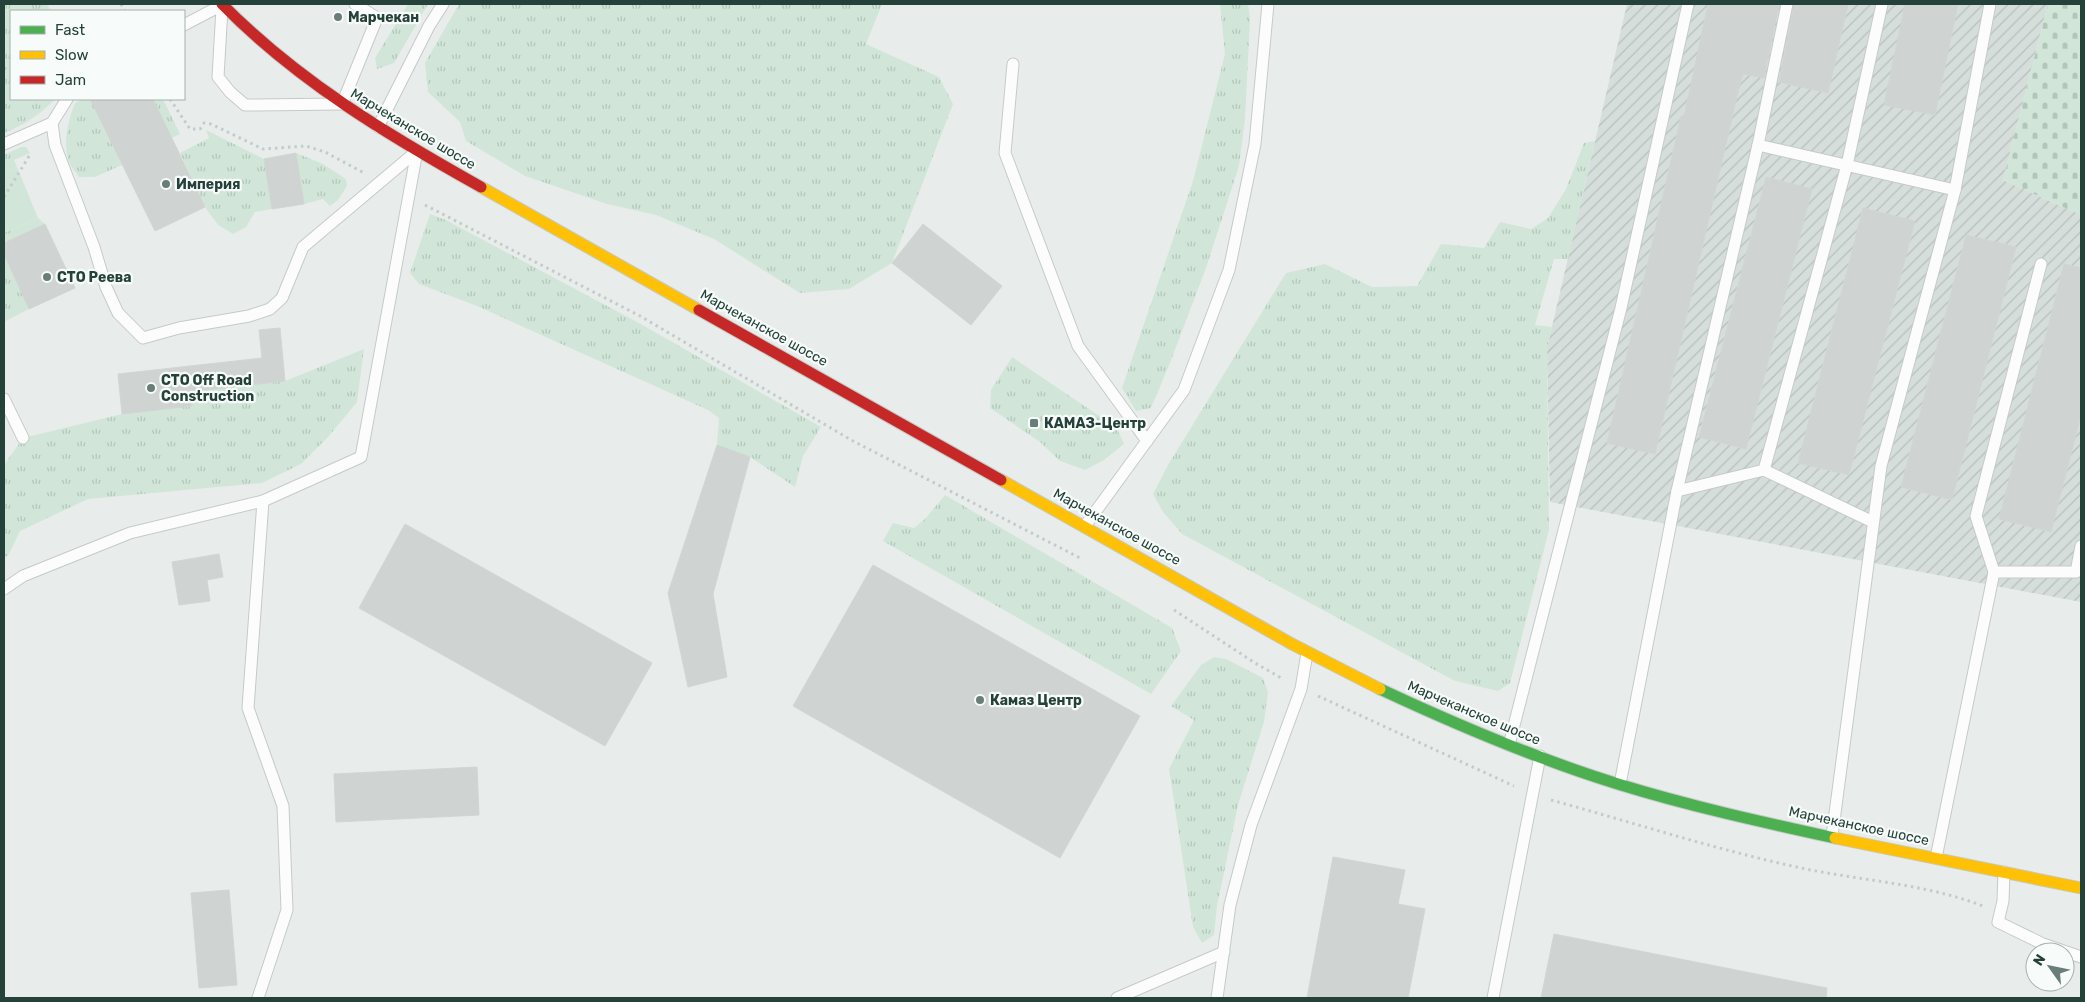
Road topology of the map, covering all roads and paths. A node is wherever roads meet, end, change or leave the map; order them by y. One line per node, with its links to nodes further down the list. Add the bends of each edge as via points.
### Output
1 (223, 4): 9 (lane); 13 (street, Марчеканское шоссе, via 276,56); 13 (lane, via 218,77 245,105)
2 (355, 4): 13 (lane, via 377,18)
3 (443, 4): 16 (lane)
4 (1268, 4): 27 (lane, via 1255,144 1229,270 1184,390)
5 (1688, 4): 38 (lane, via 1620,308)
6 (1788, 4): 19 (lane)
7 (1882, 4): 21 (lane)
8 (1990, 4): 22 (lane)
9 (185, 24)
10 (1013, 64): 27 (lane, via 1005,153 1078,346)
11 (67, 100): 14 (lane)
12 (171, 100): 15 (path, via 190,129 200,129 204,122)
13 (342, 104): 16 (street, Марчеканское шоссе)
14 (52, 123): 17 (lane); 20 (lane, via 55,145 106,287 118,312 143,338 270,309 282,298 303,247)
15 (211, 124)
16 (378, 127): 20 (street, Марчеканское шоссе)
17 (39, 130): 18 (lane); 23 (path, via 31,154)
18 (4, 144)
19 (1758, 145): 21 (lane); 29 (lane)
20 (417, 151): 30 (lane, via 361,457); 32 (street, Марчеканское шоссе)
21 (1847, 165): 22 (lane); 28 (lane)
22 (1955, 190): 31 (lane, via 1881,466)
23 (4, 197)
24 (2041, 264): 34 (lane, via 1976,516)
25 (4, 400): 26 (lane)
26 (23, 438)
27 (1148, 440): 32 (lane)
28 (1764, 470): 29 (lane); 31 (lane)
29 (1677, 491): 40 (lane)
30 (263, 501): 36 (lane, via 130,534 23,576); 47 (lane, via 248,708 283,806 287,910)
31 (1873, 522): 41 (lane)
32 (1085, 526): 37 (street, Марчеканское шоссе)
33 (2081, 546): 35 (lane)
34 (1994, 572): 35 (lane); 42 (lane)
35 (2078, 572)
36 (4, 590)
37 (1307, 653): 38 (street, Марчеканское шоссе, via 1401,699); 45 (lane, via 1301,689 1251,825 1230,905)
38 (1509, 745): 39 (street, Марчеканское шоссе)
39 (1540, 756): 40 (street, Марчеканское шоссе); 50 (lane)
40 (1620, 784): 41 (street, Марчеканское шоссе, via 1745,818)
41 (1832, 836): 42 (street, Марчеканское шоссе)
42 (1936, 858): 43 (street, Марчеканское шоссе)
43 (2004, 872): 44 (street, Марчеканское шоссе); 46 (lane, via 1998,922 2043,944)
44 (2081, 888)
45 (1224, 952): 48 (lane); 49 (lane)
46 (2081, 957)
47 (258, 998)
48 (1117, 998)
49 (1217, 998)
50 (1493, 998)

